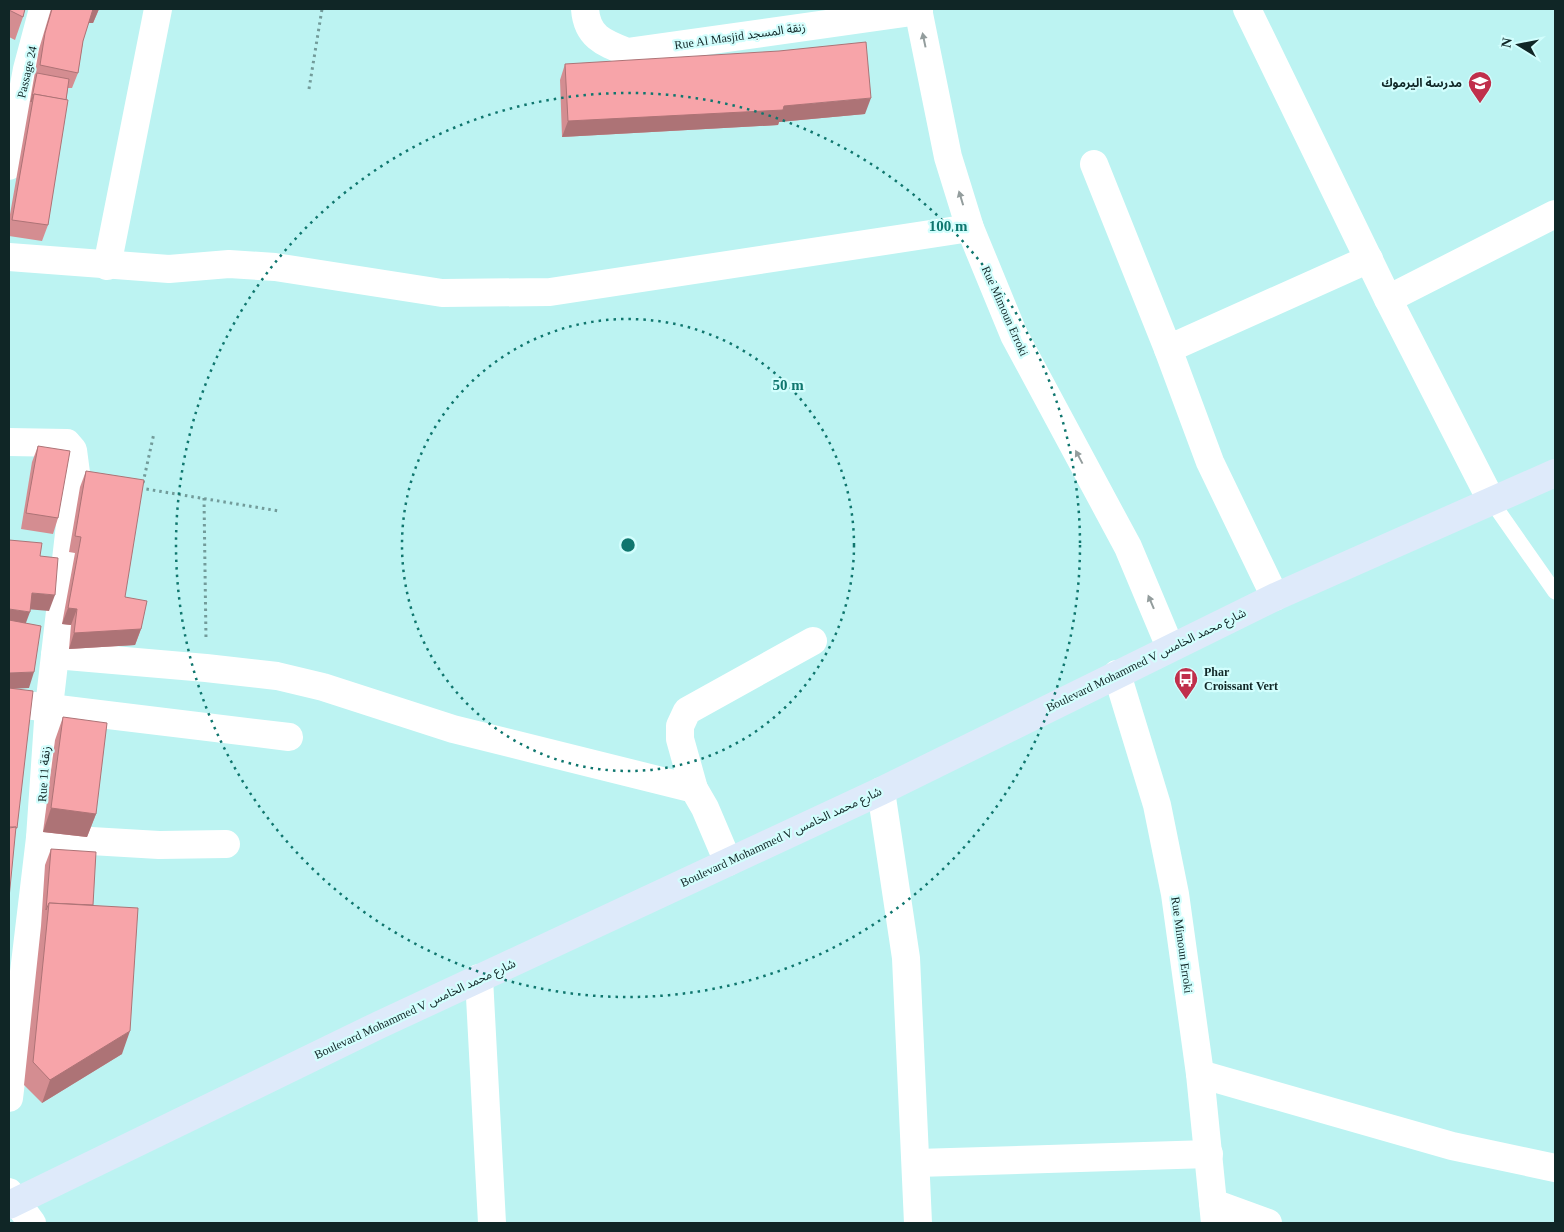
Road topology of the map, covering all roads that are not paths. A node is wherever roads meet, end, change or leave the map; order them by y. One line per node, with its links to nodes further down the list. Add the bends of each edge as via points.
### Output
1 (43, 9): 6 (street, Passage 24)
2 (158, 9): 13 (street)
3 (585, 9): 5 (street, Rue Al Masjid زنقة المسجد, via 586,20 600,41 627,52)
4 (1247, 9): 12 (street)
5 (918, 10): 10 (street, Rue Mimoun Erroki, one-way to 5, via 948,157)
6 (18, 63): 8 (street, Passage 24)
7 (1094, 164): 15 (street)
8 (9, 166)
9 (1555, 214): 14 (street)
10 (970, 228): 13 (street, via 550,292 442,293 276,267 238,265 169,269); 22 (street, Rue Mimoun Erroki, one-way to 10, via 1128,547 1014,335)
11 (9, 257): 13 (street)
12 (1369, 259): 14 (street); 15 (street)
13 (107, 266)
14 (1388, 299): 18 (street)
15 (1168, 349): 20 (street, via 1210,462)
16 (9, 442): 23 (street, Rue 11 زنقة, via 67,443 73,450 76,473)
17 (1555, 473): 18 (main road, Boulevard Mohammed V شارع محمد الخامس)
18 (1492, 502): 19 (lane); 20 (main road, Boulevard Mohammed V شارع محمد الخامس)
19 (1555, 592)
20 (1276, 597): 22 (main road, Boulevard Mohammed V شارع محمد الخامس)
21 (813, 642): 28 (street, via 686,711 680,726 680,740)
22 (1170, 647): 24 (main road, Boulevard Mohammed V شارع محمد الخامس)
23 (55, 655): 26 (street, Rue 11 زنقة); 28 (street, via 206,668 295,681 453,730)
24 (1117, 674): 29 (main road, Boulevard Mohammed V شارع محمد الخامس); 34 (street, Rue Mimoun Erroki, via 1145,760 1168,858)
25 (9, 703): 26 (street)
26 (49, 707): 27 (street); 30 (street, Rue 11 زنقة)
27 (289, 737)
28 (694, 789): 32 (street)
29 (881, 791): 32 (main road, Boulevard Mohammed V شارع محمد الخامس); 37 (street, via 906,958)
30 (40, 838): 31 (street, via 159,845); 35 (street, Rue 11 زنقة)
31 (226, 844)
32 (728, 862): 33 (main road, Boulevard Mohammed V شارع محمد الخامس)
33 (479, 978): 39 (main road, Boulevard Mohammed V شارع محمد الخامس); 42 (street)
34 (1200, 1074): 36 (street, Rue Mimoun Erroki); 38 (street, via 1452,1146)
35 (9, 1098)
36 (1209, 1154): 37 (street); 40 (street, Rue Mimoun Erroki)
37 (917, 1163): 43 (street)
38 (1555, 1168)
39 (11, 1199): 41 (street)
40 (1214, 1213): 44 (street)
41 (32, 1223)
42 (492, 1223)
43 (918, 1223)
44 (1268, 1223)

